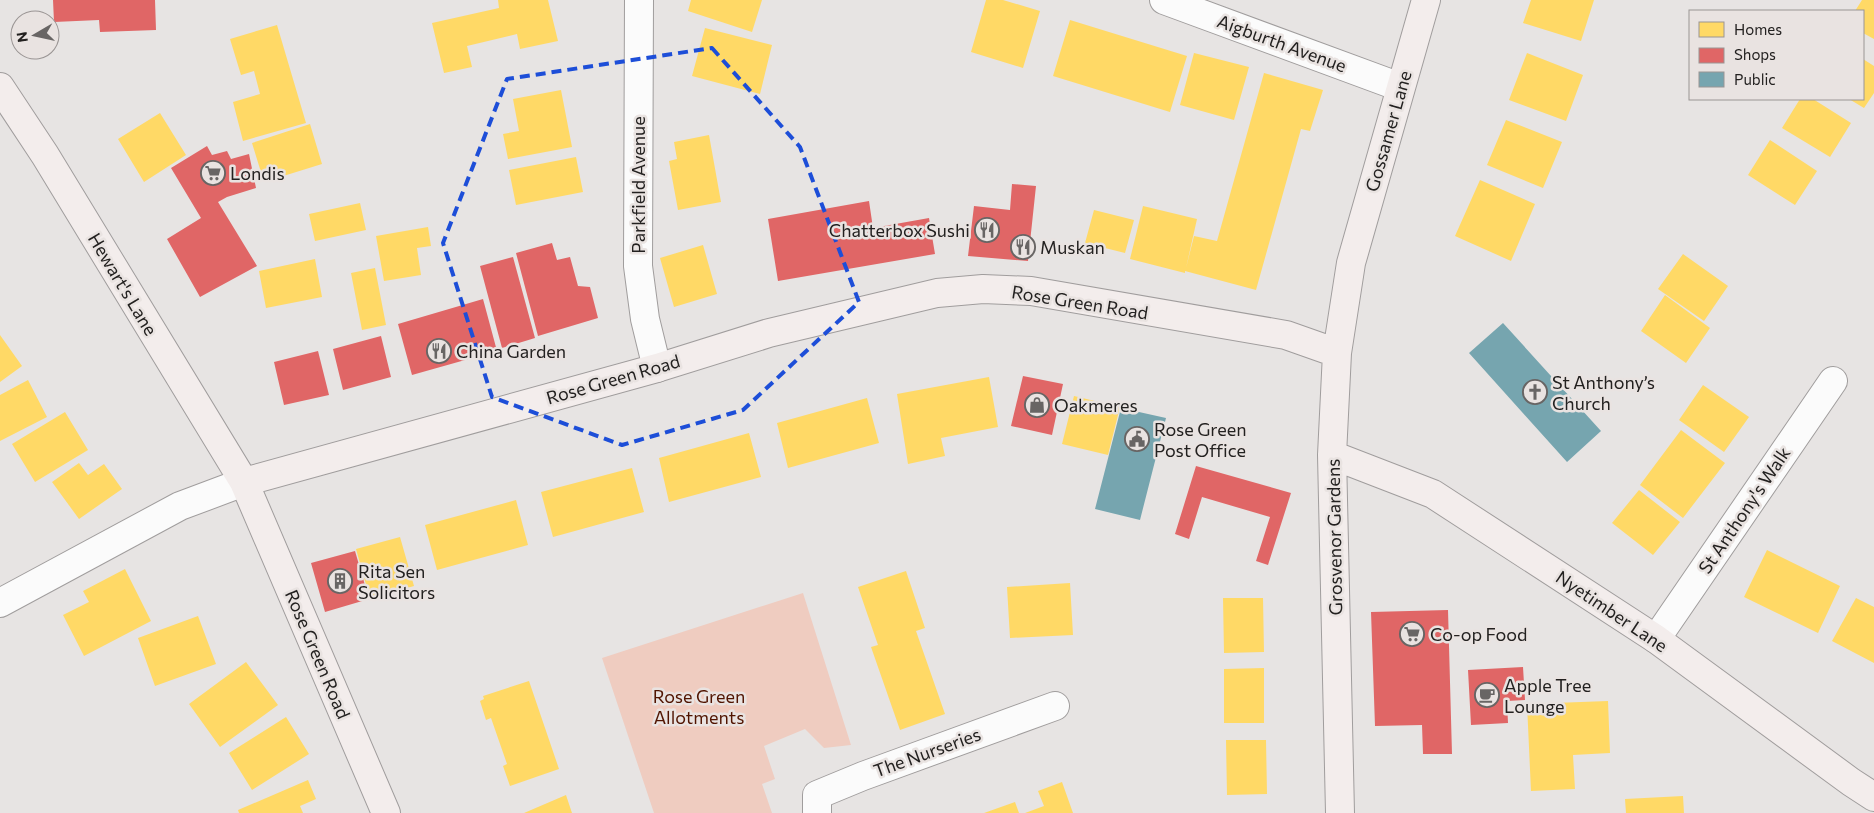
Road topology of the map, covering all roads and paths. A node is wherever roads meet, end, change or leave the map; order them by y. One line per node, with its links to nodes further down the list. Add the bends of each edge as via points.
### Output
1 (638, 0): 8 (street, Parkfield Avenue, via 638,266 645,319)
2 (1164, 0): 5 (street, Aigburth Avenue)
3 (1426, 0): 5 (street, Gossamer Lane)
4 (0, 87): 11 (street, Hewart's Lane, via 45,155)
5 (1400, 87): 6 (street, Gossamer Lane)
6 (1350, 262): 7 (street, Grosvenor Gardens)
7 (1337, 353): 8 (street, Rose Green Road, via 1286,335 1031,291 983,289 937,293 769,333); 10 (street, Grosvenor Gardens)
8 (657, 368): 11 (street, Rose Green Road)
9 (1833, 381): 13 (street, St Anthony's Walk)
10 (1332, 455): 13 (street, Nyetimber Lane, via 1433,494); 18 (street, Grosvenor Gardens)
11 (244, 482): 12 (street, via 180,506); 16 (street, Rose Green Road)
12 (0, 603)
13 (1656, 639): 15 (street, Nyetimber Lane)
14 (1055, 706): 17 (street, The Nurseries, via 817,795)
15 (1874, 797)
16 (386, 813)
17 (817, 813)
18 (1340, 813)

